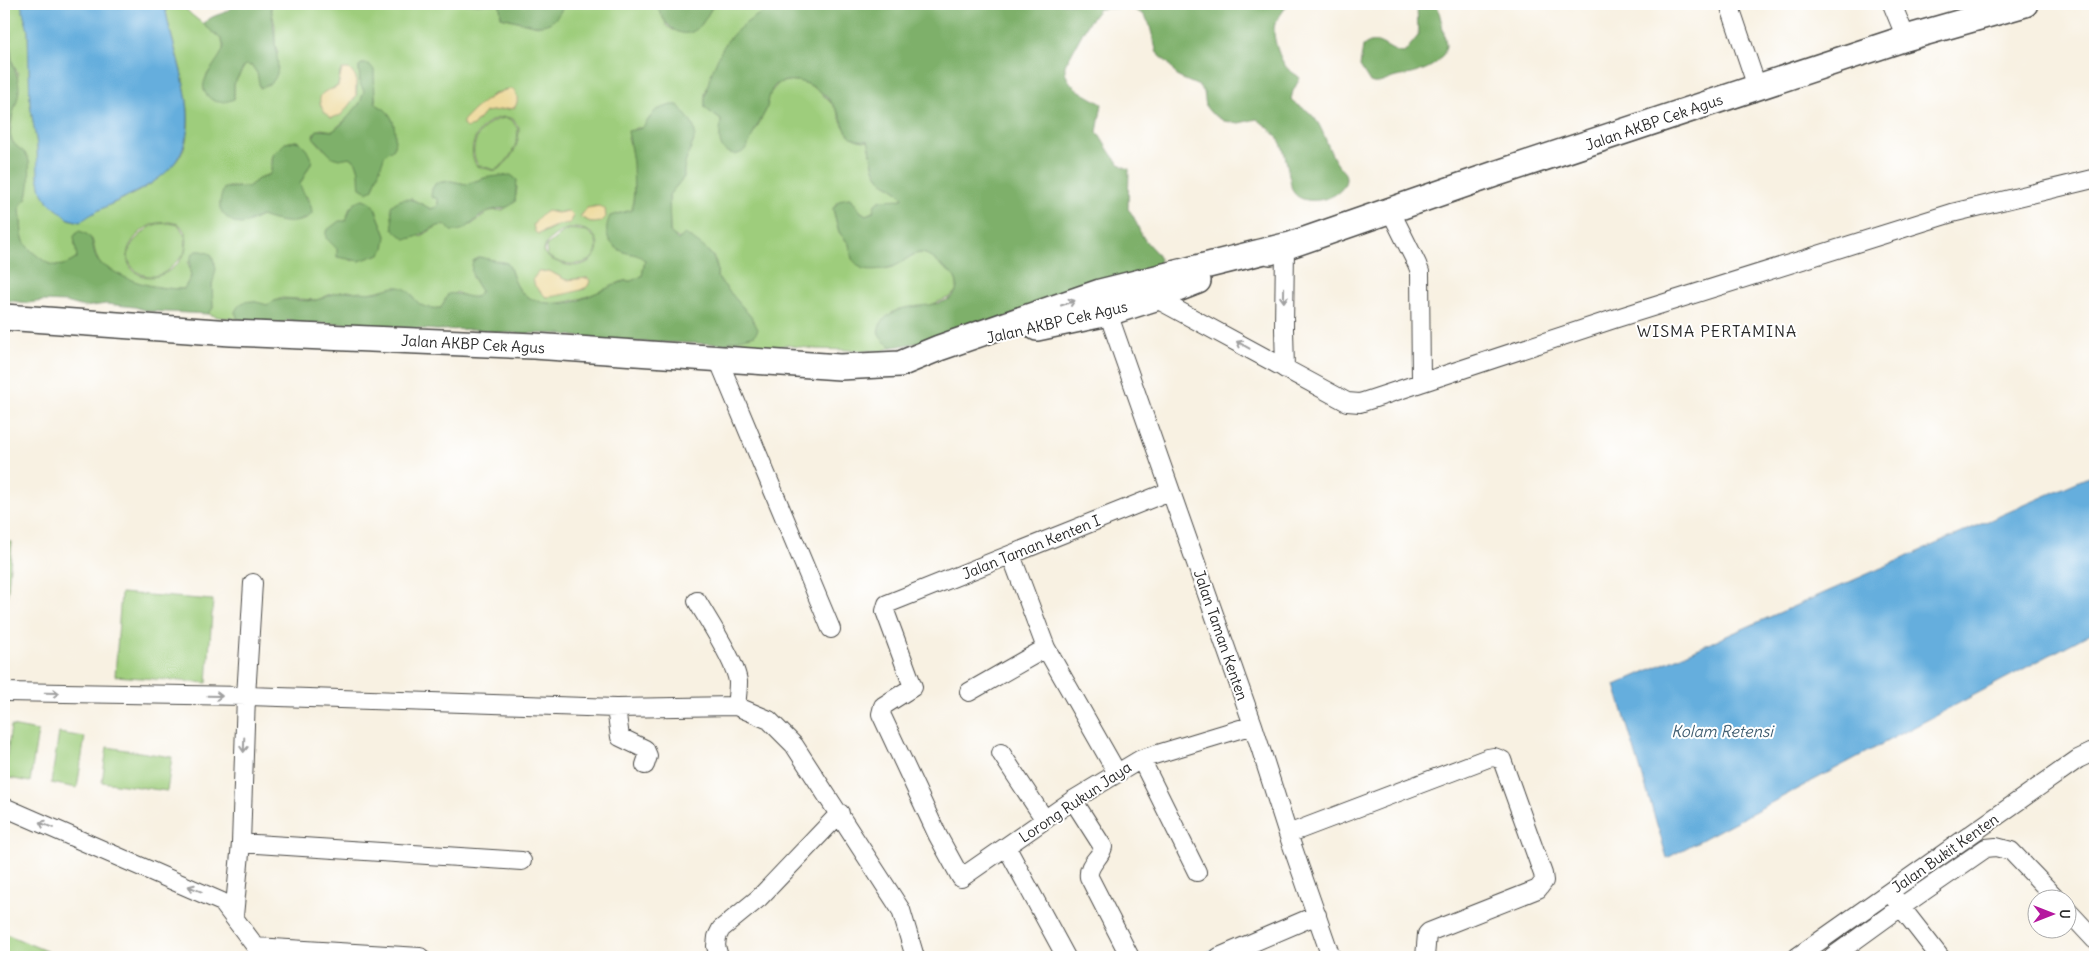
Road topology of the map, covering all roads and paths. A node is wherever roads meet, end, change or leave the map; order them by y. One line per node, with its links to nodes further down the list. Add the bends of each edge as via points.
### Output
1 (1729, 4): 5 (street)
2 (1892, 4): 4 (street)
3 (2025, 4): 4 (main road, Jalan AKBP Cek Agus)
4 (1906, 38): 5 (main road, Jalan AKBP Cek Agus)
5 (1757, 87): 7 (main road, Jalan AKBP Cek Agus)
6 (2093, 179): 15 (street, via 1952,212)
7 (1391, 212): 8 (main road, Jalan AKBP Cek Agus); 15 (street, via 1420,272)
8 (1285, 246): 9 (main road, Jalan AKBP Cek Agus); 12 (main road, Jalan AKBP Cek Agus, one-way to 8, via 1100,292); 14 (street, one-way to 14)
9 (1155, 298): 10 (main road, Jalan AKBP Cek Agus); 14 (street, one-way to 9)
10 (1108, 313): 12 (main road, Jalan AKBP Cek Agus); 16 (street, Jalan Taman Kenten)
11 (4, 317): 13 (main road, Jalan AKBP Cek Agus, via 231,333 534,346)
12 (939, 348): 13 (main road, Jalan AKBP Cek Agus, via 900,364 840,367)
13 (718, 359): 20 (street)
14 (1285, 369): 15 (street, via 1348,402 1367,401)
15 (1421, 384)
16 (1170, 491): 17 (street, Jalan Taman Kenten I); 27 (street, Jalan Taman Kenten)
17 (1011, 555): 21 (street); 42 (street, Jalan Taman Kenten I, via 891,602 885,611 912,687 883,706 881,714 938,836)
18 (253, 583): 24 (street)
19 (697, 601): 25 (street, via 736,673)
20 (831, 629)
21 (1046, 648): 23 (street); 32 (street)
22 (4, 692): 24 (street, one-way to 24)
23 (970, 692)
24 (246, 696): 26 (street); 38 (street, one-way to 38)
25 (736, 706): 26 (street); 35 (street, via 770,720 783,732)
26 (616, 708): 31 (street, via 620,737 645,749 648,756)
27 (1253, 725): 30 (street, Lorong Rukun Jaya); 37 (street, Jalan Taman Kenten)
28 (2095, 751): 44 (street, Jalan Bukit Kenten, via 2078,759)
29 (1001, 753): 36 (street)
30 (1140, 759): 32 (street, Lorong Rukun Jaya); 41 (street)
31 (645, 765)
32 (1117, 773): 33 (street, Lorong Rukun Jaya)
33 (1073, 800): 36 (street, Lorong Rukun Jaya); 56 (street, via 1103,847 1090,868 1089,877)
34 (4, 807): 47 (street, one-way to 34, via 222,902 206,894)
35 (840, 813): 53 (street, via 758,898 721,929 716,946); 54 (street, via 901,910)
36 (1045, 820): 39 (street, Lorong Rukun Jaya)
37 (1288, 834): 46 (street, Jalan Taman Kenten); 59 (street, via 1488,758 1502,760 1543,874 1543,884 1538,889 1429,932)
38 (241, 843): 40 (street); 47 (street)
39 (1007, 848): 42 (street, Lorong Rukun Jaya); 55 (street)
40 (522, 861)
41 (1198, 872)
42 (962, 878)
43 (2046, 888): 45 (street, via 2011,851 1996,846 1986,848)
44 (1890, 891): 45 (street); 60 (street, Jalan Bukit Kenten)
45 (1900, 907): 61 (street); 62 (street)
46 (1317, 915): 57 (street); 58 (street, Jalan Taman Kenten)
47 (234, 916): 50 (street)
48 (2076, 920): 49 (street)
49 (2095, 940)
50 (257, 952): 51 (street)
51 (389, 956): 52 (street)
52 (420, 957)
53 (718, 957)
54 (915, 957)
55 (1066, 957)
56 (1130, 957)
57 (1219, 957)
58 (1331, 957)
59 (1425, 957)
60 (1797, 957)
61 (1832, 957)
62 (1940, 957)

